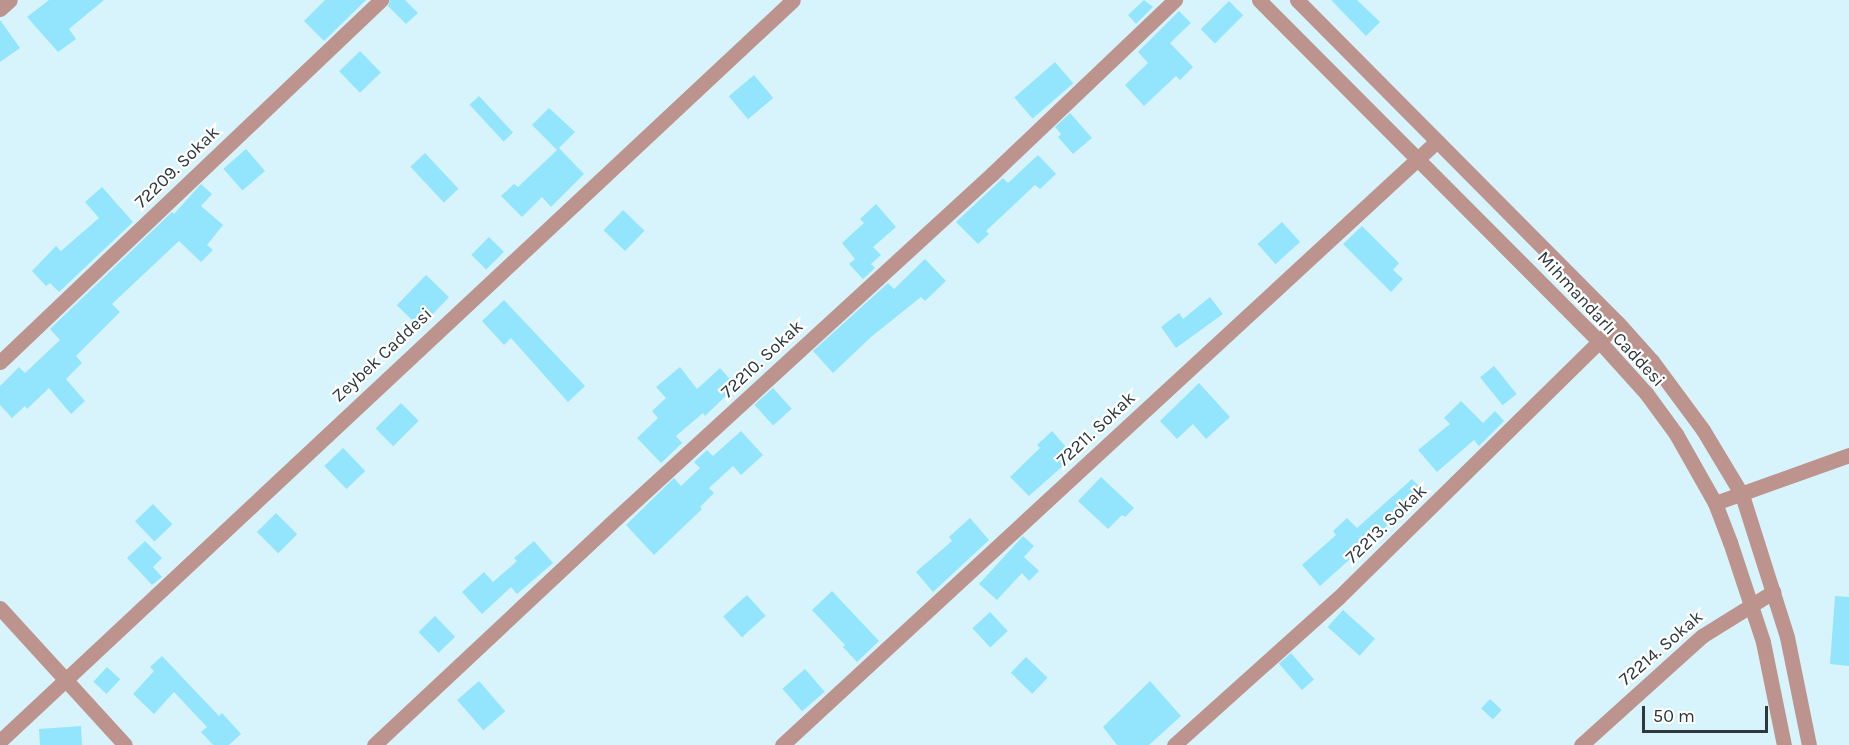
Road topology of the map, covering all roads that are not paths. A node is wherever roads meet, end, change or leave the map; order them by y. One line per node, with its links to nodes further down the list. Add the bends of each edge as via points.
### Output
1 (10, 0): 7 (street)
2 (381, 0): 12 (street, 72209. Sokak)
3 (793, 0): 19 (street, Zeybek Caddesi)
4 (1174, 0): 22 (street, 72210. Sokak, via 992,174)
5 (1259, 0): 9 (street, Mihmandarlı Caddesi)
6 (1297, 0): 8 (street, Mihmandarlı Caddesi)
7 (0, 9)
8 (1437, 141): 9 (street, 72211. Sokak); 10 (street, Mihmandarlı Caddesi)
9 (1418, 159): 11 (street, Mihmandarlı Caddesi); 23 (street, 72211. Sokak)
10 (1618, 323): 11 (street, 72213. Sokak); 14 (street, Mihmandarlı Caddesi, via 1703,430)
11 (1599, 341): 15 (street, Mihmandarlı Caddesi, via 1646,393 1676,434); 24 (street, 72213. Sokak, via 1338,598)
12 (0, 362)
13 (1849, 455): 14 (street)
14 (1742, 495): 15 (street); 16 (street, Mihmandarlı Caddesi)
15 (1715, 503): 17 (street, Mihmandarlı Caddesi)
16 (1773, 592): 17 (street, 72214. Sokak); 27 (street, Mihmandarlı Caddesi, via 1796,672)
17 (1749, 605): 25 (street, 72214. Sokak, via 1702,636); 26 (street, Mihmandarlı Caddesi, via 1763,642)
18 (0, 608): 19 (street)
19 (65, 680): 20 (street, Zeybek Caddesi); 21 (street)
20 (0, 741)
21 (124, 745)
22 (374, 745)
23 (782, 745)
24 (1174, 745)
25 (1581, 745)
26 (1784, 745)
27 (1809, 745)

